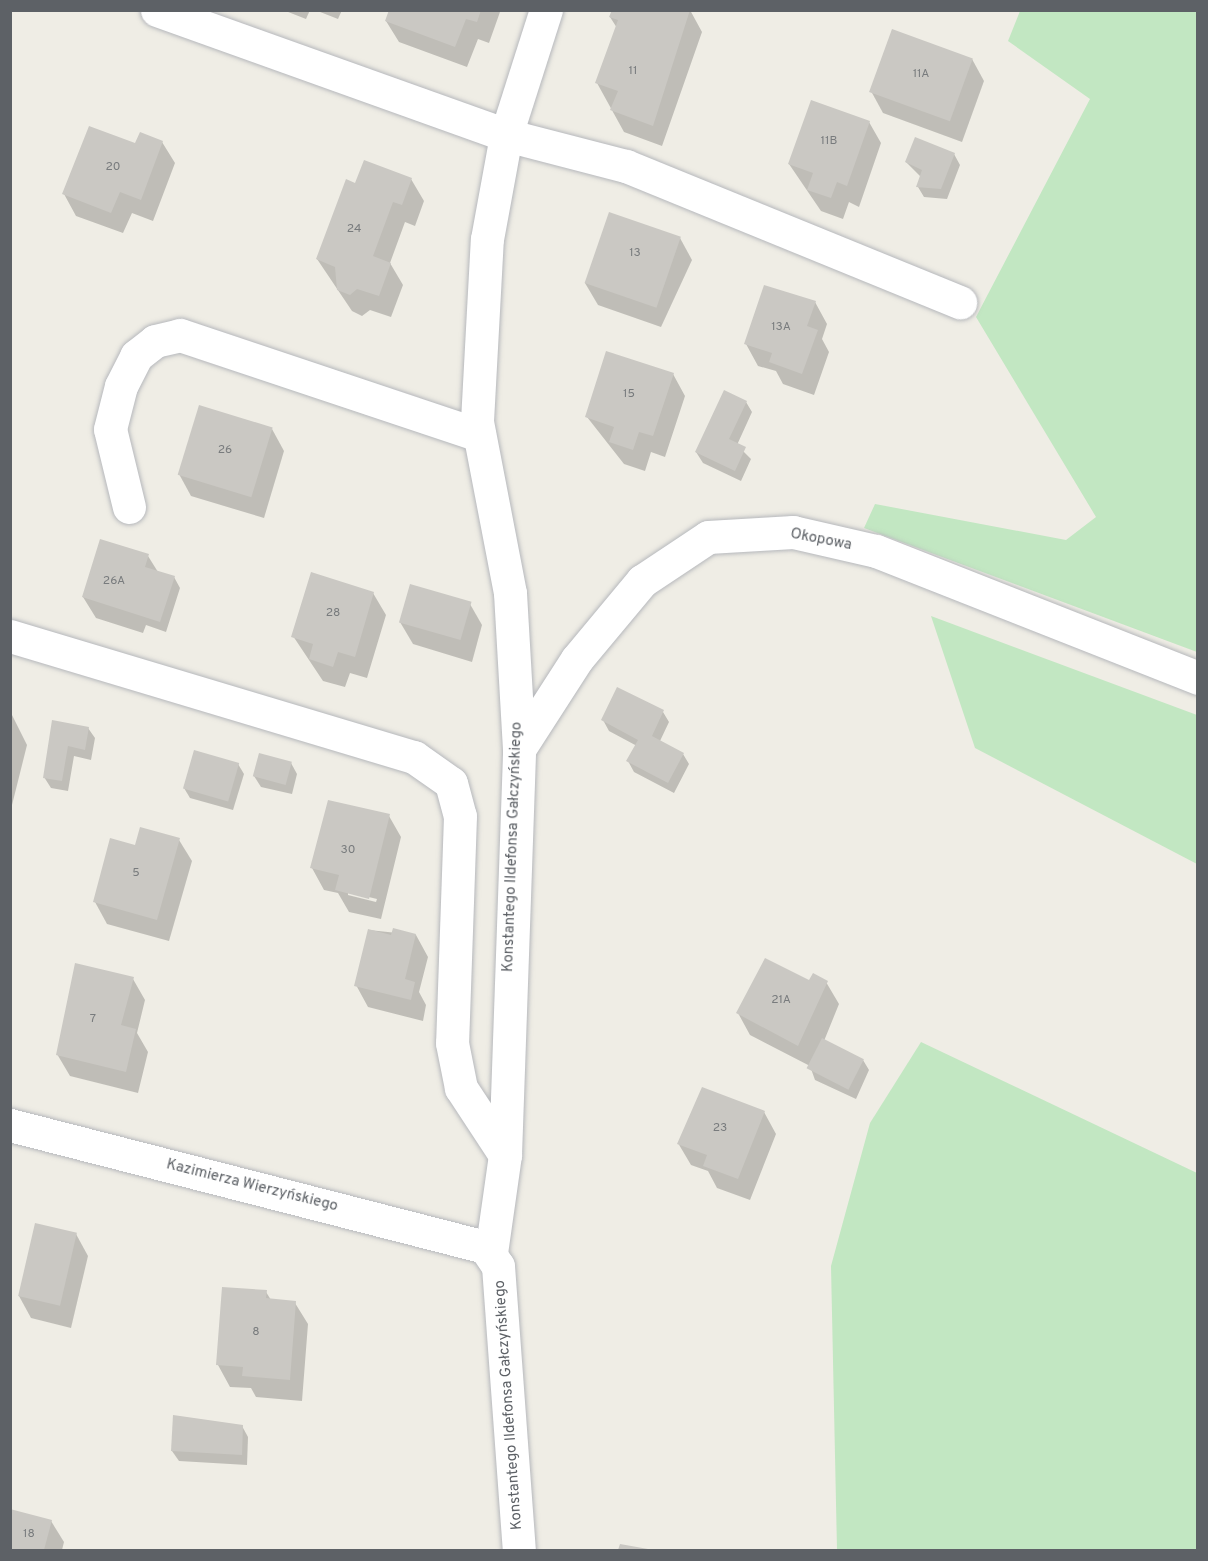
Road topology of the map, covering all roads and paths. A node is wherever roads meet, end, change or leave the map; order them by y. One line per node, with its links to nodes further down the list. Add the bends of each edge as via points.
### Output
1 (157, 10): 3 (street)
2 (546, 10): 3 (street, Konstantego Ildefonsa Gałczyńskiego)
3 (506, 135): 4 (street, via 626,166); 5 (street, Konstantego Ildefonsa Gałczyńskiego, via 487,240)
4 (960, 302)
5 (479, 435): 6 (street, via 180,335 155,341 136,356 121,386 111,429); 9 (street, Konstantego Ildefonsa Gałczyńskiego, via 510,593)
6 (129, 507)
7 (10, 636): 11 (street, via 414,757 451,783 460,816 452,1043 461,1088)
8 (1197, 678): 9 (street, Okopowa, via 876,551 793,532 708,537 642,581 577,659)
9 (519, 749): 11 (street, Konstantego Ildefonsa Gałczyńskiego)
10 (10, 1125): 12 (street, Kazimierza Wierzyńskiego, via 478,1243)
11 (505, 1155): 12 (street, Konstantego Ildefonsa Gałczyńskiego)
12 (491, 1253): 13 (street, Konstantego Ildefonsa Gałczyńskiego, via 498,1266)
13 (519, 1551)

